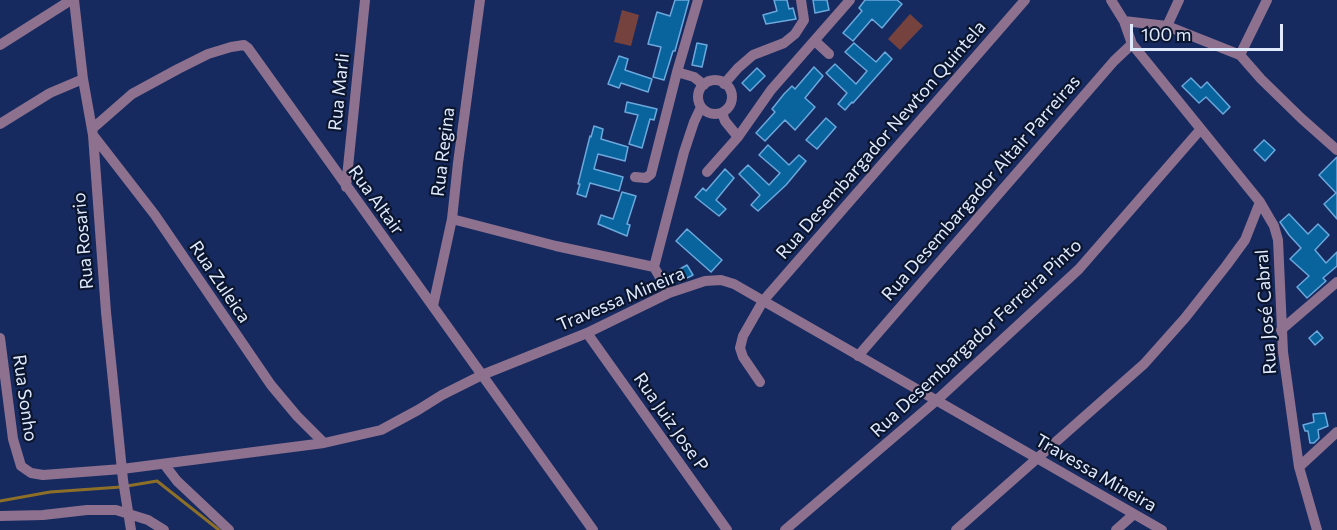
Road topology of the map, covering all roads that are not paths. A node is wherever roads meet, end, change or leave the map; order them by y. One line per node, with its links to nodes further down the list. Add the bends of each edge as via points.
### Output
1 (73, 0): 15 (street); 19 (street, Rua Rosario)
2 (365, 0): 31 (street, Rua Marli)
3 (480, 0): 33 (street, Rua Regina)
4 (698, 0): 18 (street)
5 (801, 0): 20 (street, via 804,20 795,34 784,43 753,55)
6 (850, 0): 13 (street)
7 (1025, 0): 37 (street, Rua Desembargador Newton Quintela)
8 (1111, 0): 11 (street, Rua José Cabral)
9 (1179, 0): 12 (street)
10 (1267, 0): 17 (street)
11 (1124, 21): 12 (street); 14 (street, Rua José Cabral)
12 (1167, 26): 17 (street)
13 (815, 40): 16 (street); 27 (street, via 771,90)
14 (1131, 44): 25 (street, Rua José Cabral); 42 (street, Rua Desembargador Altair Parreiras)
15 (0, 45)
16 (829, 54)
17 (1240, 55): 28 (street)
18 (677, 72): 21 (street); 30 (street, via 651,174 646,178)
19 (83, 79): 24 (street, via 50,93); 26 (street, Rua Rosario)
20 (724, 84): 21 (street, via 714,81); 23 (street, via 731,101)
21 (704, 85): 22 (street, via 698,95)
22 (701, 107): 23 (street, via 712,114); 34 (street, via 684,152)
23 (722, 113): 27 (street)
24 (0, 124)
25 (1200, 130): 32 (street, Rua José Cabral); 45 (street, Rua Desembargador Ferreira Pinto, via 1079,269)
26 (93, 132): 31 (street, Rua Altair, via 122,101 142,88 208,54 244,45); 47 (street, Rua Zuleica, via 271,385); 51 (street, Rua Rosario)
27 (738, 137): 29 (street)
28 (1337, 150)
29 (707, 172)
30 (635, 177)
31 (346, 187): 38 (street, Rua Altair)
32 (1260, 202): 39 (street, Rua José Cabral, via 1278,240); 48 (street, via 1245,240 1185,318 1144,364)
33 (452, 219): 34 (street); 38 (street, Rua Regina)
34 (654, 267): 36 (street)
35 (1337, 282): 39 (street)
36 (669, 293): 37 (street, Travessa Mineira, via 721,280); 40 (street, Travessa Mineira)
37 (763, 301): 42 (street, Travessa Mineira); 44 (street, Rua Desembargador Newton Quintela, via 740,348)
38 (433, 306): 43 (street, Rua Altair)
39 (1281, 330): 50 (street, Rua José Cabral)
40 (587, 333): 43 (street, Travessa Mineira); 59 (street, Rua Juiz Jose P)
41 (0, 338): 51 (street, Rua Sonho, via 13,439 25,470 43,475)
42 (858, 356): 45 (street, Travessa Mineira)
43 (482, 375): 47 (street, Travessa Mineira, via 381,430); 58 (street, Rua Altair)
44 (760, 382)
45 (937, 400): 48 (street, Travessa Mineira); 60 (street, Rua Desembargador Ferreira Pinto)
46 (1337, 432): 50 (street)
47 (324, 443): 49 (street, Travessa Mineira)
48 (1037, 459): 53 (street, Travessa Mineira); 61 (street)
49 (164, 464): 51 (street, Travessa Mineira); 57 (street)
50 (1299, 467): 64 (street, Rua José Cabral)
51 (123, 480): 52 (street, Rua Rosario)
52 (129, 513): 54 (street, via 87,510); 55 (street, Rua Rosario); 56 (street)
53 (1134, 514): 62 (street); 63 (street, Travessa Mineira)
54 (0, 516)
55 (131, 530)
56 (164, 530)
57 (229, 530)
58 (593, 530)
59 (727, 530)
60 (785, 530)
61 (956, 530)
62 (1116, 530)
63 (1162, 530)
64 (1317, 530)

